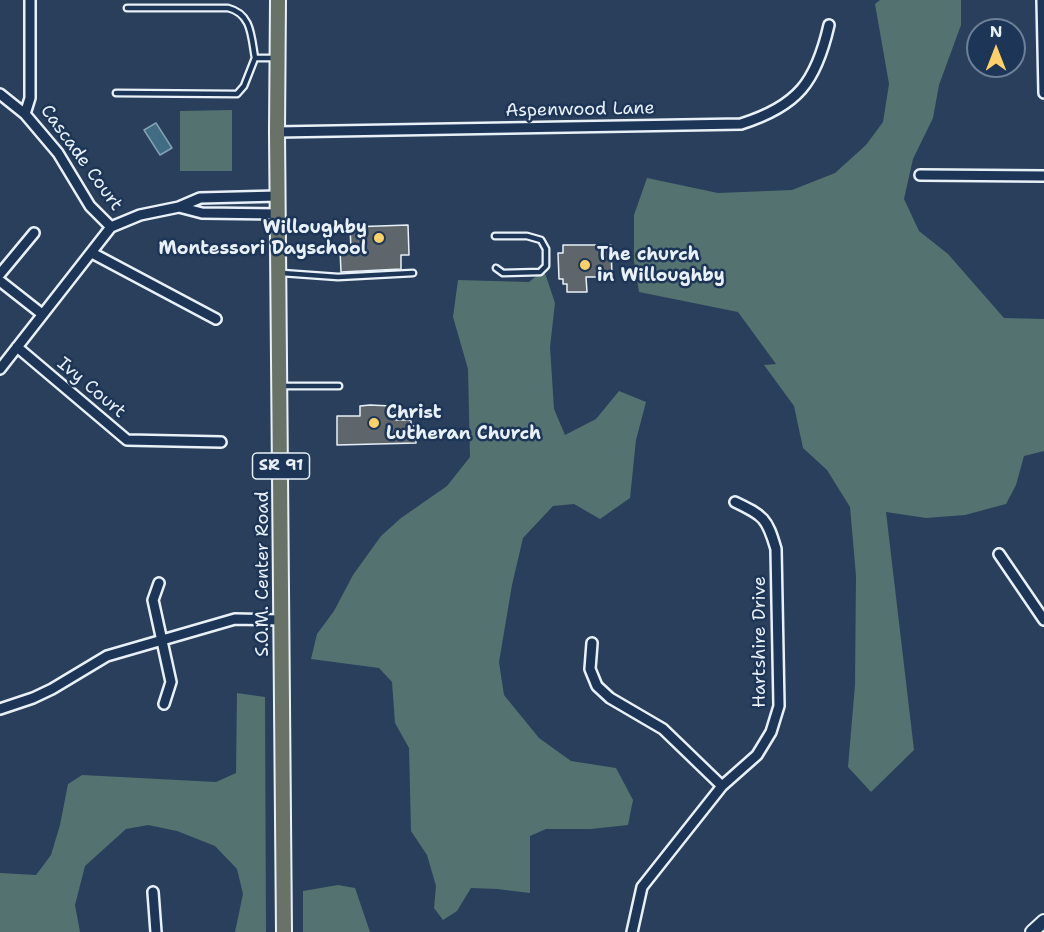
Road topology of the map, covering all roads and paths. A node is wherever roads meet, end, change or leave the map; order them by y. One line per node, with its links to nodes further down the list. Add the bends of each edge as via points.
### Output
1 (30, 0): 11 (street, Cascade Court, via 30,98)
2 (278, 0): 7 (main road, S.O.M. Center Road / SR 91)
3 (1042, 0): 9 (street)
4 (128, 8): 6 (lane, via 240,11)
5 (830, 25): 12 (street, Aspenwood Lane, via 822,56 808,82 787,104 741,124)
6 (255, 58): 7 (lane); 8 (lane, via 237,94)
7 (278, 58): 12 (main road, S.O.M. Center Road / SR 91)
8 (116, 93)
9 (1044, 93)
10 (0, 94): 11 (street)
11 (25, 114): 18 (street, Cascade Court, via 58,153 90,206)
12 (277, 132): 15 (main road, S.O.M. Center Road / SR 91)
13 (920, 175): 14 (street)
14 (1044, 176)
15 (278, 196): 16 (street, via 200,198); 17 (main road, S.O.M. Center Road / SR 91)
16 (178, 207): 17 (street, via 202,213); 18 (street, via 140,215)
17 (278, 214): 23 (main road, S.O.M. Center Road / SR 91)
18 (111, 227): 21 (street)
19 (34, 232): 25 (street)
20 (495, 236): 22 (lane, via 534,237 546,249 546,266 540,272 503,273)
21 (92, 253): 27 (street); 28 (street)
22 (496, 268)
23 (279, 273): 24 (lane, via 338,278); 31 (main road, S.O.M. Center Road / SR 91)
24 (413, 273)
25 (0, 274)
26 (0, 281): 27 (street)
27 (42, 314): 29 (street)
28 (216, 319)
29 (17, 347): 30 (street); 33 (street, Ivy Court, via 127,440)
30 (0, 369)
31 (280, 386): 32 (lane); 37 (main road, S.O.M. Center Road / SR 91)
32 (339, 386)
33 (221, 442)
34 (735, 502): 43 (street, Hartshire Drive, via 757,513 769,525 776,549 779,706 771,732 757,755)
35 (999, 554): 38 (street)
36 (159, 583): 39 (street, via 153,600)
37 (281, 620): 39 (street, via 235,619); 47 (main road, S.O.M. Center Road / SR 91)
38 (1044, 620)
39 (160, 640): 41 (street, via 171,682); 42 (street, via 106,656 52,689)
40 (592, 644): 43 (street, via 590,669 597,686 663,729)
41 (164, 704)
42 (0, 709)
43 (722, 786): 48 (street, Hartshire Drive, via 642,887)
44 (153, 892): 46 (street)
45 (1044, 921): 49 (main road)
46 (156, 932)
47 (284, 932)
48 (632, 932)
49 (1032, 932)

